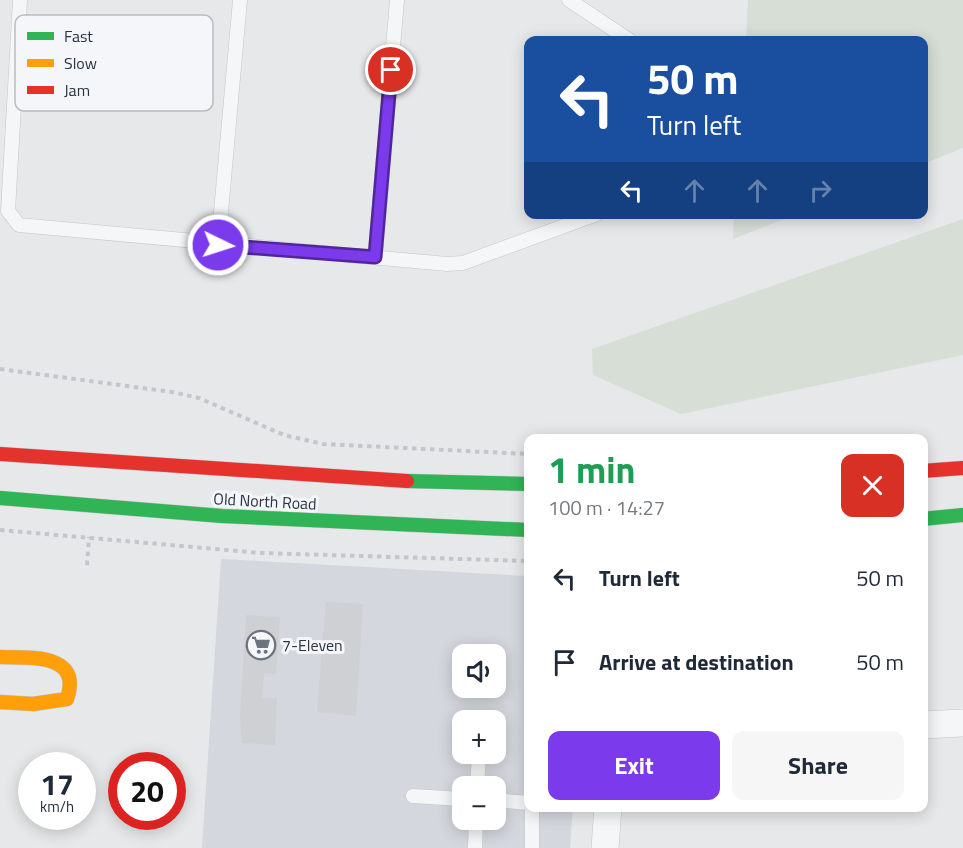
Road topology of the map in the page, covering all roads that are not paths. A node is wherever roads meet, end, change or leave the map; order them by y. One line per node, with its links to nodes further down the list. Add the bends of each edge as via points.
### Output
1 (20, 0): 5 (lane)
2 (240, 0): 9 (lane)
3 (397, 0): 10 (lane)
4 (569, 0): 6 (lane)
5 (19, 15)
6 (623, 36)
7 (15, 88): 9 (lane, via 8,211 19,225)
8 (583, 219): 10 (lane, via 463,263)
9 (218, 245): 10 (lane)
10 (375, 257)
11 (0, 454): 14 (main road, Old North Road, via 429,483)
12 (963, 468): 13 (main road)
13 (928, 471)
14 (524, 484)
15 (0, 498): 18 (main road, Old North Road, via 222,516)
16 (963, 515): 17 (main road)
17 (928, 518)
18 (524, 531)
19 (0, 657): 20 (main road, via 52,661 67,668 73,678 67,699 53,703)
20 (0, 702)
21 (963, 723): 22 (street)
22 (928, 725)
23 (413, 796): 24 (lane)
24 (452, 798)
25 (506, 801): 26 (lane)
26 (524, 803)
27 (532, 812): 31 (lane)
28 (608, 812): 32 (street)
29 (476, 830): 30 (lane)
30 (475, 848)
31 (532, 848)
32 (605, 848)

